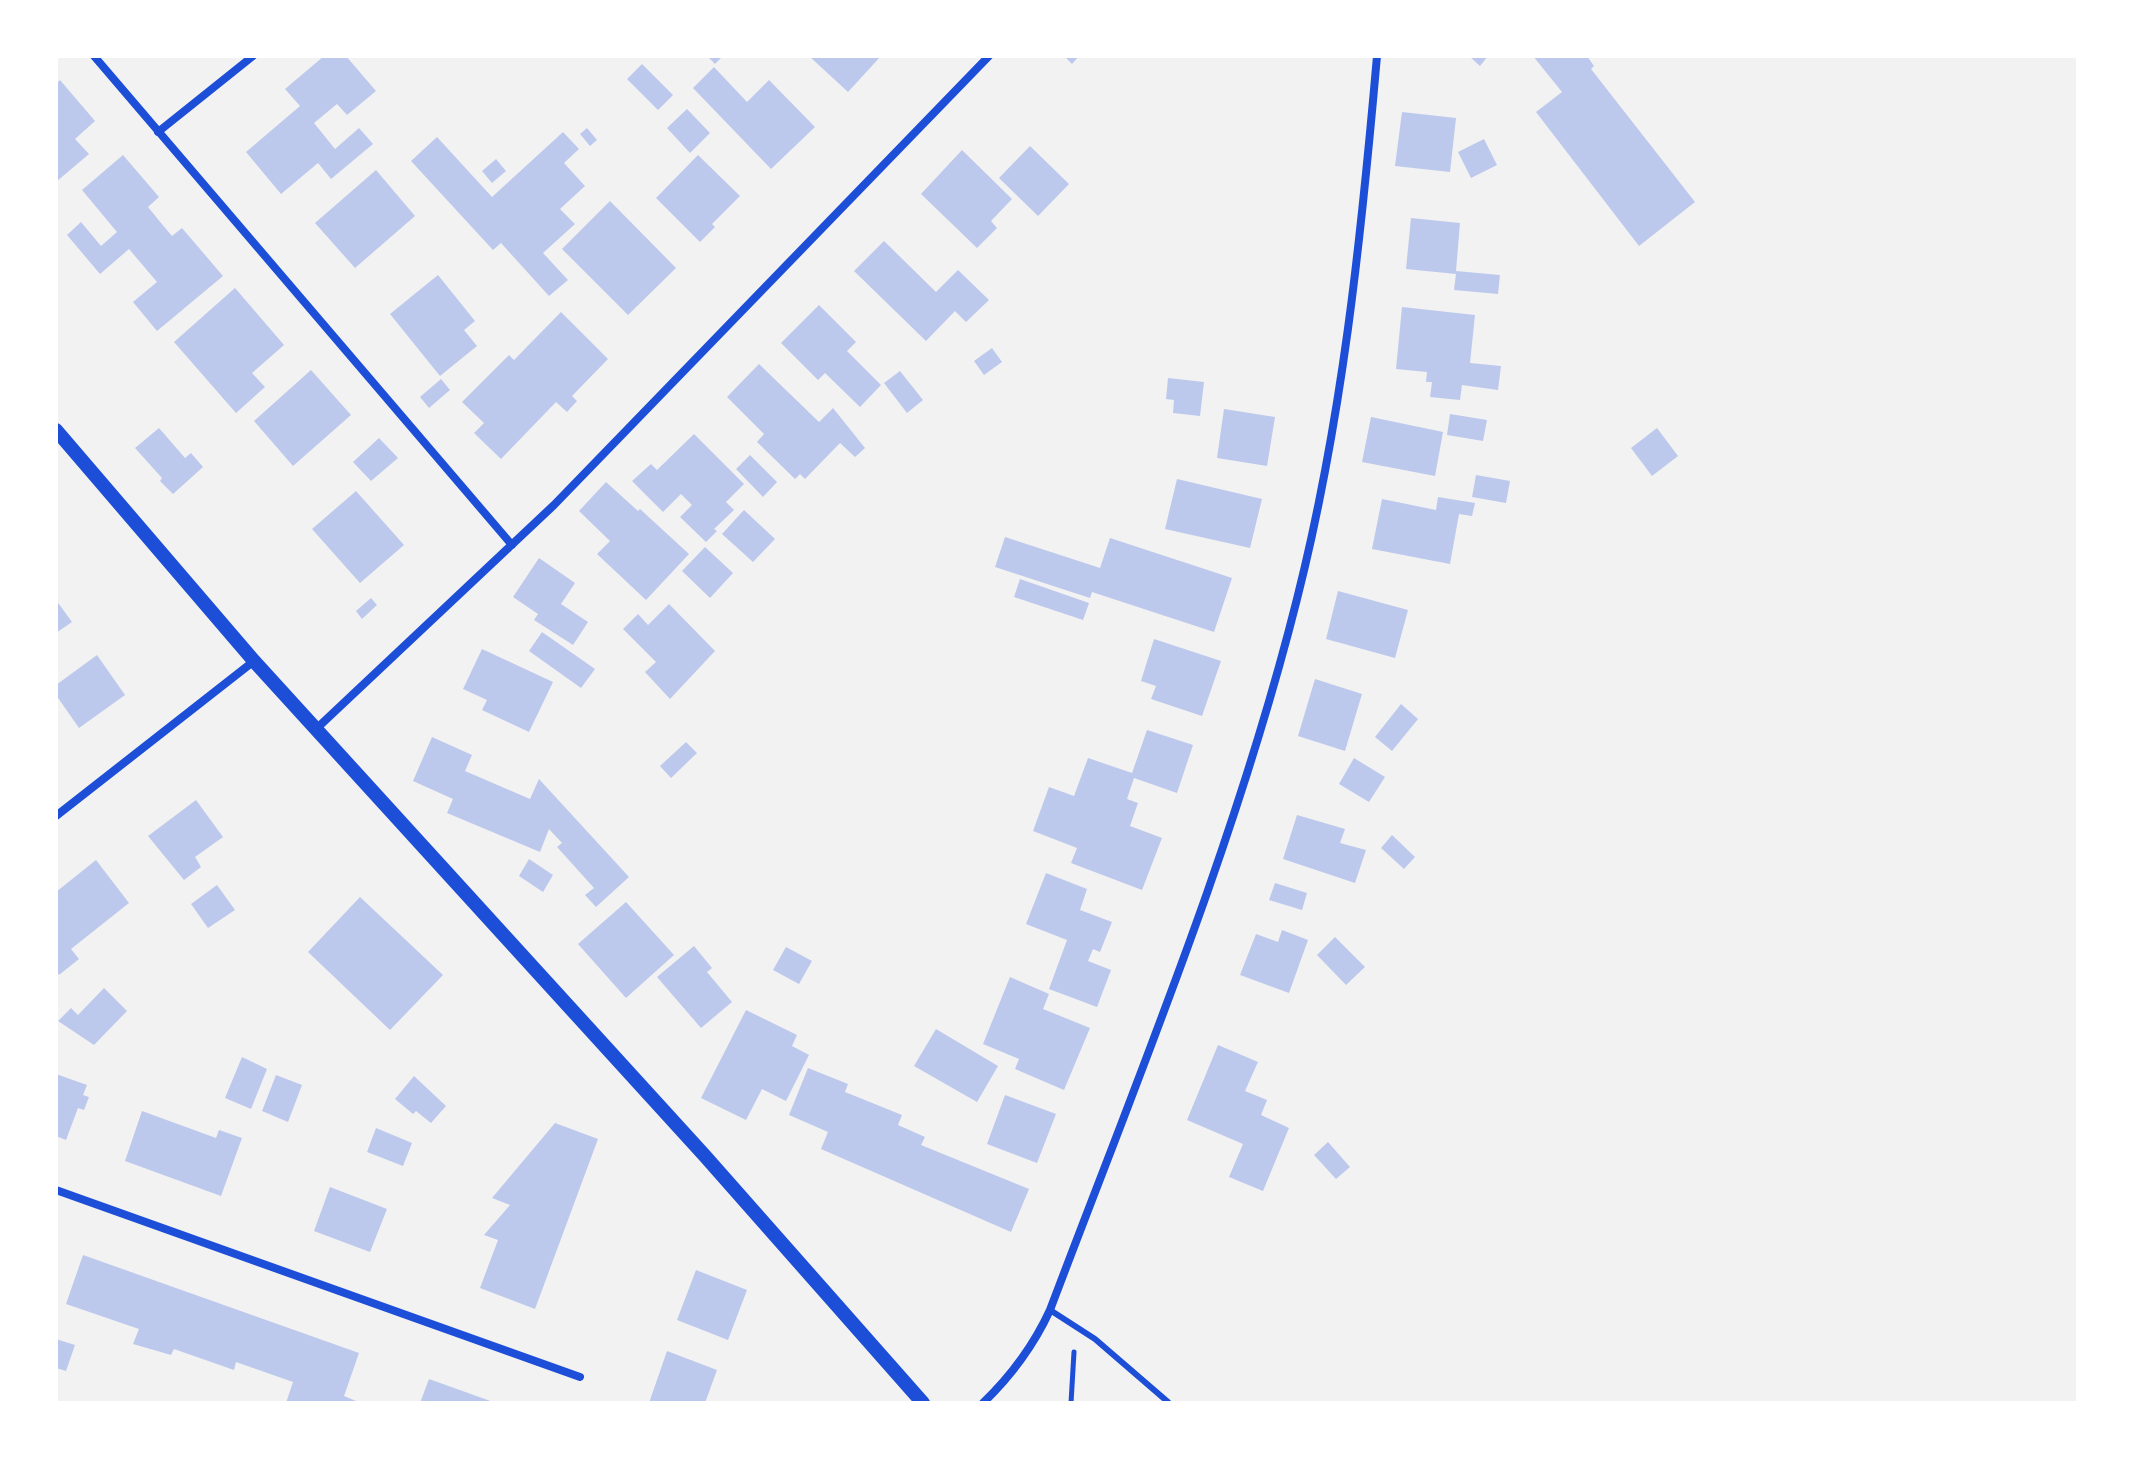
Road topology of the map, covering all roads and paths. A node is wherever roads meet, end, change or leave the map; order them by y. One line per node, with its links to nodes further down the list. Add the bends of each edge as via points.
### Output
1 (94, 56): 5 (street)
2 (253, 56): 5 (street)
3 (989, 56): 7 (street)
4 (1377, 56): 12 (street, via 1350,326 1298,596 1219,857)
5 (158, 132): 7 (street)
6 (56, 430): 8 (street)
7 (512, 545): 9 (street)
8 (254, 661): 9 (street); 10 (street)
9 (315, 730): 16 (street)
10 (56, 816)
11 (56, 1190): 14 (street)
12 (1050, 1310): 13 (lane); 17 (street, via 1024,1359)
13 (1073, 1323): 15 (lane); 18 (path)
14 (580, 1377)
15 (1168, 1402)
16 (923, 1403)
17 (983, 1403)
18 (1071, 1403)

